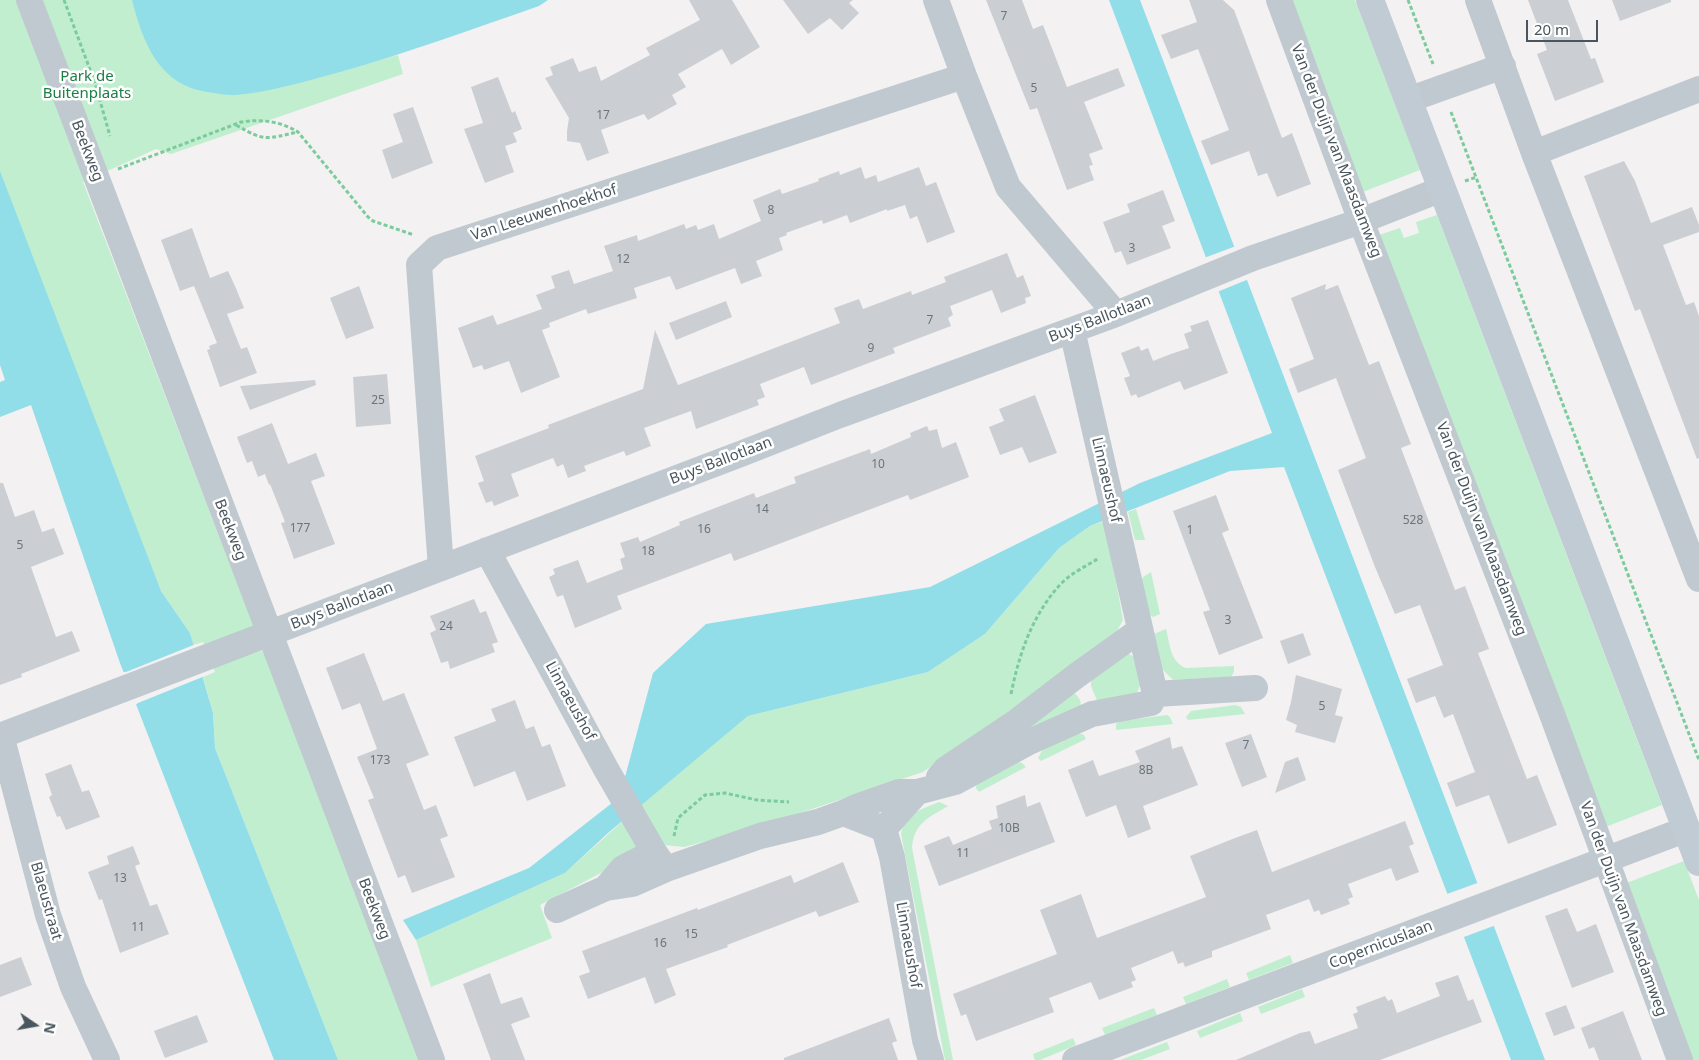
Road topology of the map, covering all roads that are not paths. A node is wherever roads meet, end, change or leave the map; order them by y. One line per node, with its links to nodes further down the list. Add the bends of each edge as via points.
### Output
1 (29, 0): 19 (street, Beekweg)
2 (936, 0): 7 (street)
3 (1279, 0): 12 (street, Van der Duijn van Maasdamweg)
4 (1370, 0): 9 (street)
5 (1478, 0): 6 (street)
6 (1503, 66): 9 (street); 10 (street)
7 (964, 76): 13 (street, via 1008,187); 16 (street, Van Leeuwenhoekhof, via 437,248 419,265)
8 (1699, 89): 10 (street)
9 (1408, 100): 11 (street)
10 (1534, 152): 17 (street)
11 (1442, 189): 12 (street, Buys Ballotlaan); 29 (street)
12 (1361, 220): 13 (street, Buys Ballotlaan, via 1253,258); 31 (street, Van der Duijn van Maasdamweg)
13 (1116, 314): 14 (street, Buys Ballotlaan)
14 (1072, 330): 15 (street, Buys Ballotlaan); 18 (street, Linnaeushof)
15 (487, 550): 16 (street, Buys Ballotlaan); 30 (street, Linnaeushof)
16 (441, 568): 19 (street, Buys Ballotlaan)
17 (1699, 579)
18 (1140, 630): 20 (street); 22 (street, Linnaeushof)
19 (269, 634): 25 (street, Buys Ballotlaan); 35 (street, Beekweg)
20 (1076, 676): 23 (street); 24 (street)
21 (1255, 688): 22 (street)
22 (1155, 694): 23 (street, via 1151,703)
23 (1092, 714): 24 (street)
24 (1022, 733): 26 (street, via 955,782)
25 (1, 736): 34 (street, Blaeustraat, via 48,915 73,987)
26 (923, 790): 27 (street, via 899,792); 28 (street)
27 (843, 813): 28 (street); 30 (street, via 760,836)
28 (884, 829): 36 (street, Linnaeushof)
29 (1687, 829): 31 (street, Copernicuslaan); 32 (street)
30 (654, 851): 33 (street, via 632,884 606,888)
31 (1605, 860): 37 (street, Copernicuslaan); 38 (street, Van der Duijn van Maasdamweg)
32 (1699, 862)
33 (558, 910)
34 (107, 1060)
35 (432, 1060)
36 (931, 1060)
37 (1075, 1060)
38 (1680, 1060)

